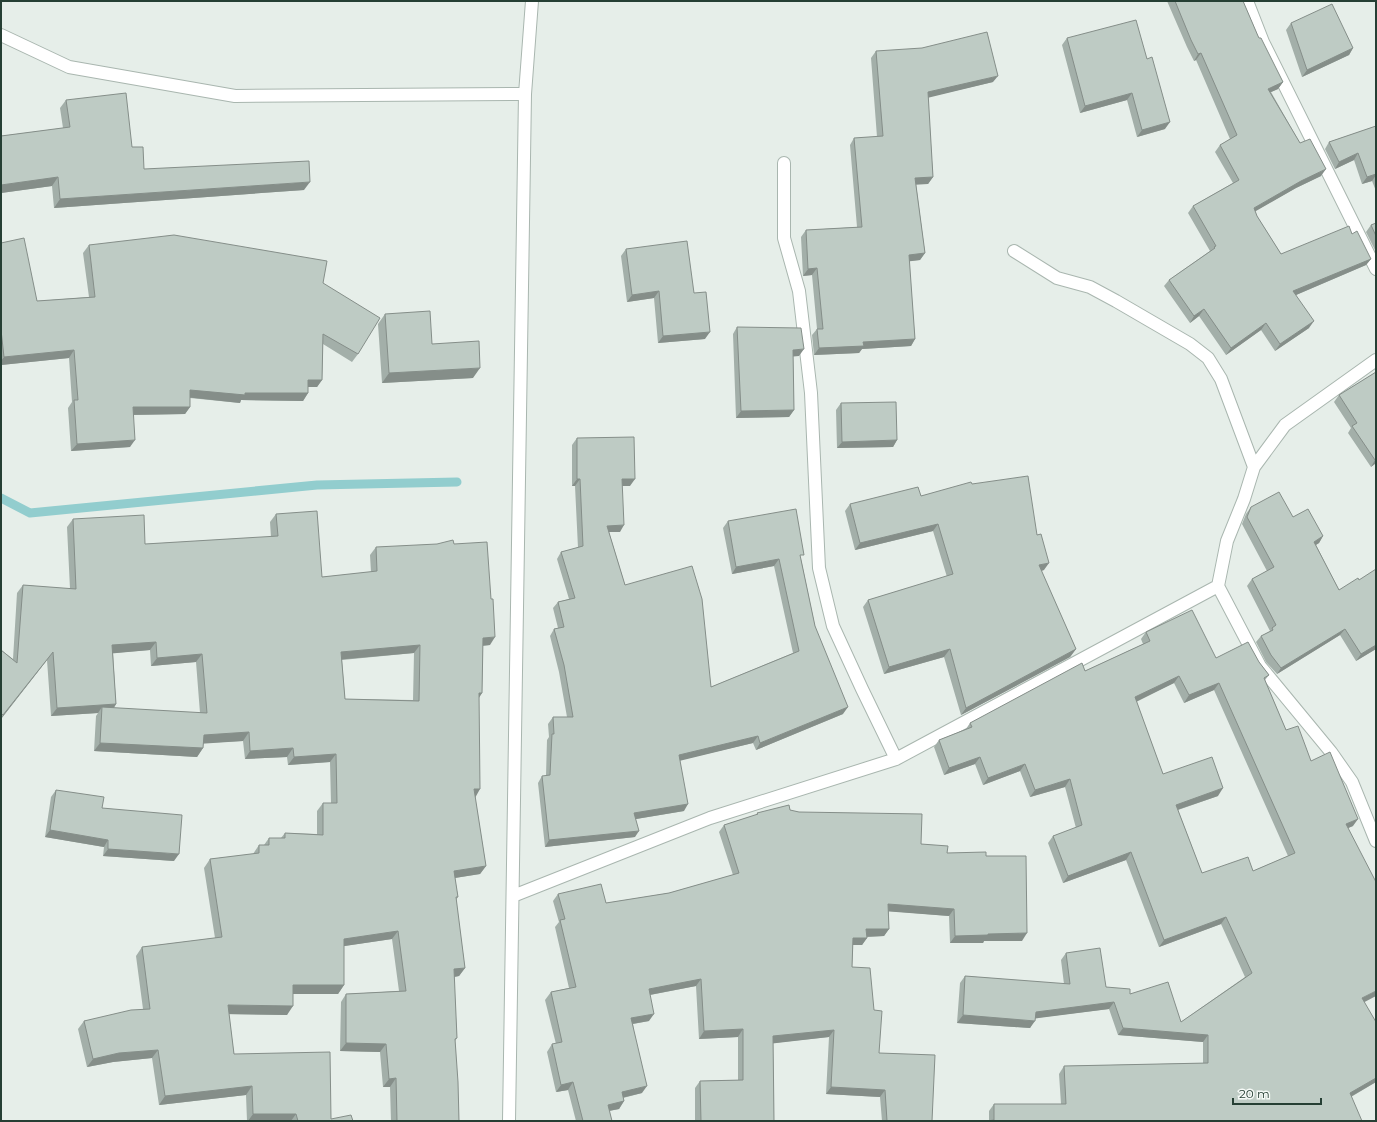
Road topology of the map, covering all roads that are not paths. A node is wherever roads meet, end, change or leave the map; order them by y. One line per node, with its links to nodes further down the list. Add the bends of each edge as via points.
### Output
1 (532, 1): 4 (street)
2 (1247, 1): 7 (street, via 1263,42)
3 (1, 35): 4 (street, via 69,67 235,96)
4 (525, 94): 13 (street)
5 (784, 163): 11 (street, via 784,238 799,291 811,394 820,568 833,626)
6 (1014, 251): 9 (street, via 1057,278 1090,287 1116,301 1190,344 1208,358 1222,379)
7 (1376, 269)
8 (1376, 360): 9 (street, via 1285,425)
9 (1254, 467): 10 (street, via 1227,541)
10 (1218, 586): 11 (street); 12 (street, via 1260,666 1331,752 1352,782)
11 (896, 759): 13 (street, via 710,818)
12 (1376, 841)
13 (513, 896): 14 (street)
14 (509, 1121)

